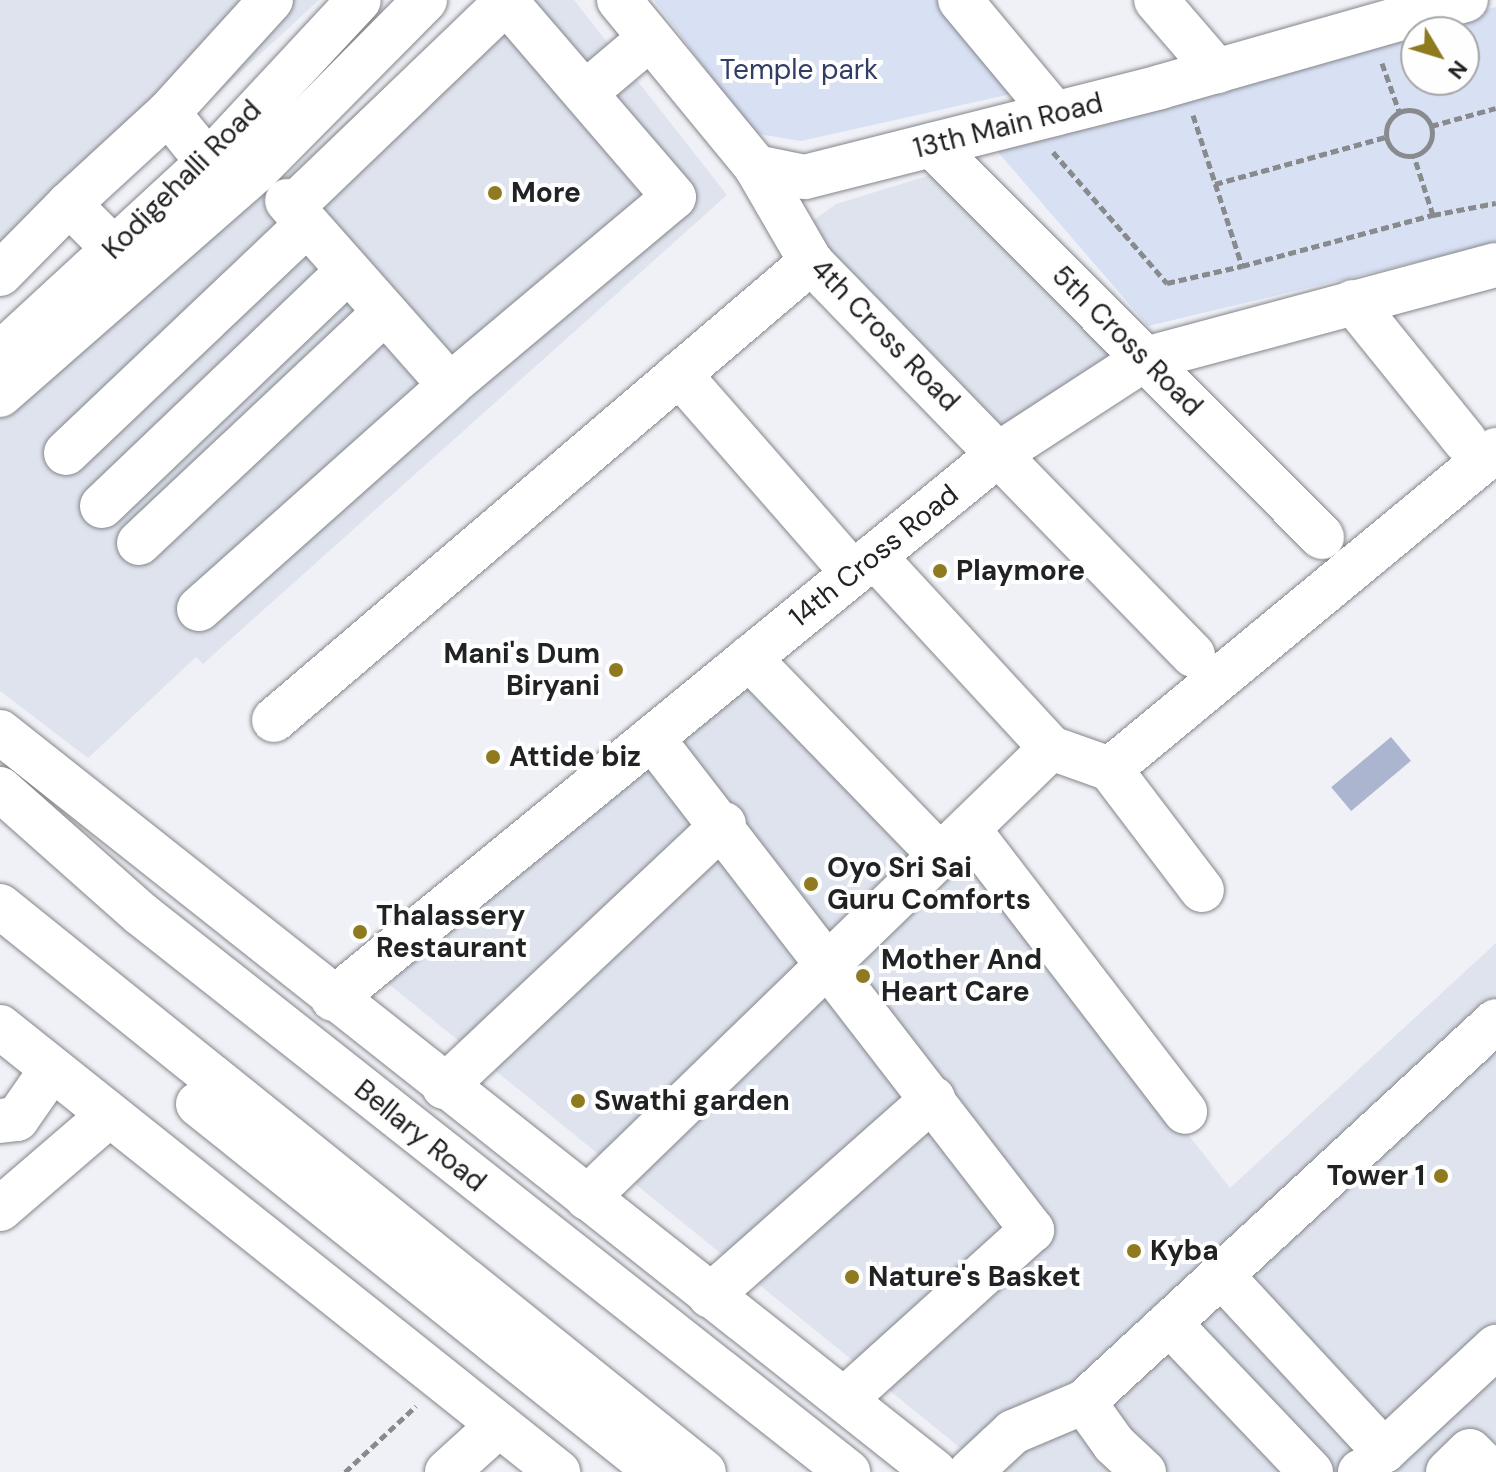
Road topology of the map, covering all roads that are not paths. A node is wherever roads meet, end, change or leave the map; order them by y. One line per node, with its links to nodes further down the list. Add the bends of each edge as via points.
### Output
1 (271, 0): 11 (main road)
2 (359, 0): 14 (main road, Kodigehalli Road)
3 (425, 0): 16 (main road)
4 (619, 0): 8 (main road)
5 (960, 0): 12 (main road)
6 (1156, 0): 9 (main road)
7 (1461, 1): 9 (main road, 13th Main Road)
8 (650, 38): 10 (main road); 15 (main road)
9 (1217, 71): 12 (main road, 13th Main Road)
10 (585, 93): 18 (main road, via 506,2); 29 (main road, via 674,197)
11 (168, 113): 14 (main road); 17 (main road)
12 (1059, 128): 13 (main road, 13th Main Road)
13 (932, 145): 15 (main road, 13th Main Road, via 805,177); 27 (main road, 5th Cross Road)
14 (208, 162): 19 (main road, Kodigehalli Road)
15 (756, 167): 20 (main road, 4th Cross Road)
16 (257, 170): 18 (main road); 30 (main road)
17 (69, 204): 19 (main road); 23 (main road)
18 (300, 215): 22 (main road); 32 (main road)
19 (114, 249): 26 (main road, Kodigehalli Road)
20 (811, 262): 28 (main road); 33 (main road, 4th Cross Road)
21 (1496, 265): 24 (main road, 14th Cross Road)
22 (348, 271): 25 (main road); 34 (main road)
23 (0, 274)
24 (1353, 302): 27 (main road, 14th Cross Road); 31 (main road)
25 (385, 312): 29 (main road); 36 (main road)
26 (0, 354)
27 (1145, 359): 33 (main road, 14th Cross Road); 35 (main road, 5th Cross Road)
28 (679, 374): 37 (main road); 41 (main road)
29 (450, 385): 38 (main road)
30 (0, 395)
31 (1481, 446): 45 (main road)
32 (66, 453)
33 (1000, 453): 37 (main road, 14th Cross Road); 39 (main road, 4th Cross Road)
34 (102, 506)
35 (1322, 537)
36 (139, 543)
37 (863, 565): 40 (main road, 14th Cross Road); 44 (main road)
38 (199, 609)
39 (1193, 655)
40 (749, 658): 43 (main road, 14th Cross Road); 49 (main road)
41 (274, 720)
42 (0, 732): 54 (main road)
43 (652, 738): 48 (main road); 54 (main road, 14th Cross Road)
44 (1051, 748): 45 (main road); 49 (main road)
45 (1110, 769): 50 (main road)
46 (0, 789): 78 (main road, Bellary Road, via 141,914)
47 (0, 824): 77 (main road, Bellary Road)
48 (724, 824): 53 (main road); 58 (main road)
49 (955, 843): 53 (main road); 60 (main road)
50 (1202, 890)
51 (0, 906): 76 (main road)
52 (0, 943): 75 (main road)
53 (831, 965): 59 (main road); 63 (main road)
54 (333, 999): 58 (main road)
55 (1496, 1021): 65 (main road)
56 (0, 1027): 57 (main road)
57 (51, 1070): 61 (main road); 62 (main road, via 17,1119)
58 (444, 1087): 63 (main road)
59 (933, 1099): 66 (main road); 69 (main road, via 1032,1230)
60 (1185, 1112)
61 (108, 1116): 64 (main road); 71 (main road)
62 (0, 1121)
63 (587, 1198): 66 (main road)
64 (0, 1209)
65 (1221, 1275): 67 (main road); 68 (main road, via 1384,1451)
66 (710, 1296): 69 (main road)
67 (1169, 1323): 70 (main road); 82 (main road)
68 (1496, 1347)
69 (844, 1400): 79 (main road)
70 (1084, 1402): 80 (main road, via 1013,1432); 81 (main road, via 1114,1444)
71 (499, 1425): 73 (main road); 74 (main road)
72 (1496, 1466): 84 (main road)
73 (447, 1472)
74 (558, 1472)
75 (658, 1472)
76 (704, 1472)
77 (804, 1472)
78 (848, 1472)
79 (935, 1472)
80 (970, 1472)
81 (1144, 1472)
82 (1311, 1472)
83 (1448, 1472): 84 (main road, via 1470,1451)
84 (1490, 1472)

